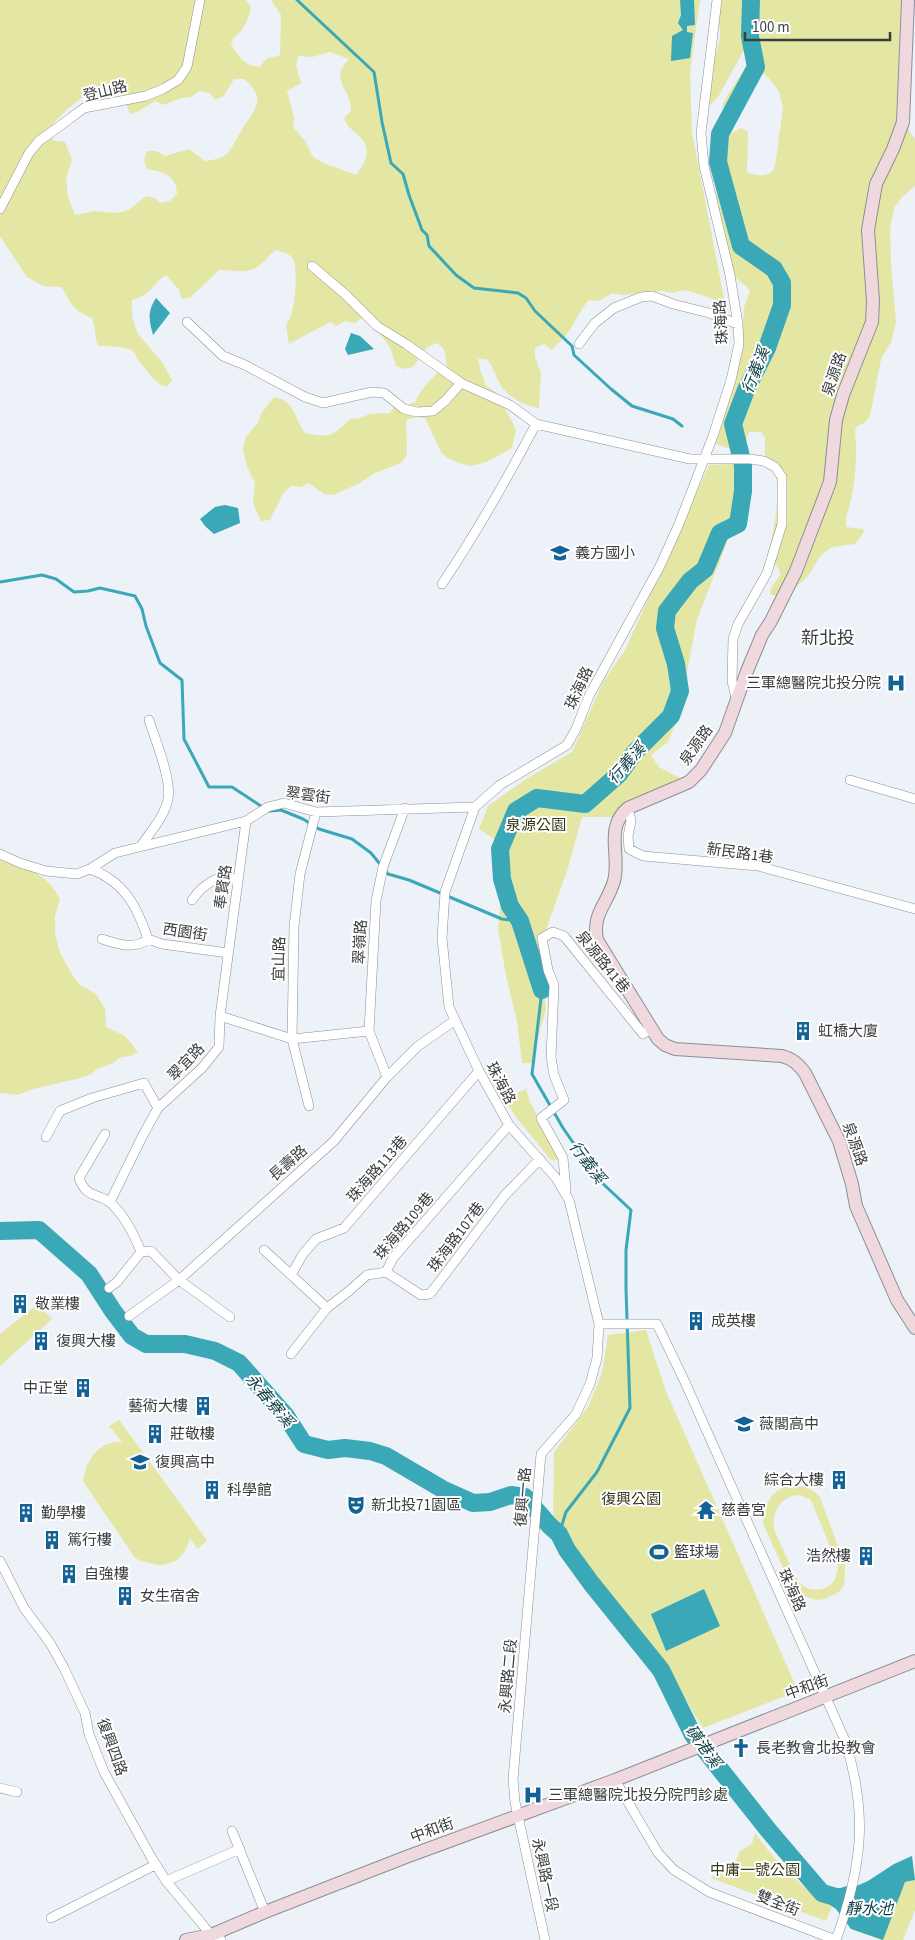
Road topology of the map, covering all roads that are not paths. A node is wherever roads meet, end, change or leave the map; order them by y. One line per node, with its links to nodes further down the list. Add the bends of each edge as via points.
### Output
1 (200, 0): 4 (street, 登山路, via 187,67 178,80 146,96 84,108 39,141 29,153)
2 (717, 0): 7 (street, 珠海路, via 702,141 704,166)
3 (908, 0): 13 (street, 泉源路, via 902,122 876,184 868,230 872,322 840,403 830,482 796,571 762,634)
4 (0, 209)
5 (312, 266): 9 (street, via 377,326)
6 (187, 322): 9 (street, via 223,356 323,403 372,392 384,394 404,409 433,411)
7 (738, 324): 8 (street, via 652,296 641,297 614,308 595,323); 11 (street, 珠海路, via 739,344 731,380)
8 (579, 344)
9 (462, 383): 10 (street, via 510,405)
10 (536, 424): 11 (street, via 682,457); 12 (street, via 499,494)
11 (704, 459): 13 (street, via 764,461 775,467 782,477 782,524 767,574 738,624 733,639 732,681); 17 (street, 珠海路, via 660,566 589,696 567,745 500,786)
12 (442, 584)
13 (737, 701): 19 (street, 泉源路, via 725,733 690,782)
14 (149, 720): 22 (street, via 169,786 161,817)
15 (850, 780): 16 (street)
16 (915, 799)
17 (475, 806): 18 (street, 翠雲街); 32 (street, 珠海路, via 445,892 442,938 449,1007)
18 (405, 808): 20 (street, 翠雲街); 34 (street, 翠嶺路, via 383,867 376,900)
19 (628, 808): 27 (street, 新民路1巷, via 631,820 629,849 643,856 758,866); 33 (street, 泉源路, via 620,814 613,834 616,873 597,917 595,930 597,940)
20 (316, 812): 21 (street, 翠雲街, via 284,803 268,807); 35 (street, 宜山路, via 300,874 294,927)
21 (246, 821): 22 (street, 翠雲街); 25 (street, 奉賢路)
22 (141, 846): 24 (street, 翠雲街, via 115,853)
23 (0, 854): 24 (street, via 46,871 77,874)
24 (90, 869): 29 (street, 西園街, via 117,884 137,910)
25 (237, 881): 26 (street, via 232,877 222,877 200,889); 30 (street, 奉賢路)
26 (192, 900)
27 (915, 909)
28 (102, 939): 29 (street, via 133,945)
29 (148, 939): 30 (street, 西園街, via 162,944)
30 (228, 953): 31 (street, 奉賢路)
31 (220, 1016): 35 (street); 39 (street, 翠宜路, via 219,1047 202,1068)
32 (454, 1020): 36 (street, 珠海路); 37 (street, 長壽路, via 418,1046)
33 (651, 1029): 44 (street, 泉源路41巷, via 643,1034 564,936 552,932 542,938 554,985 551,1057 564,1100 541,1118 563,1158); 56 (street, 泉源路, via 665,1045 675,1050 782,1056 799,1064 839,1141 856,1206 897,1300)
34 (368, 1031): 35 (street); 37 (street, 翠嶺路)
35 (292, 1039): 38 (street, 宜山路)
36 (479, 1071): 40 (street, 珠海路); 49 (street, 珠海路113巷, via 344,1228 316,1239)
37 (388, 1077): 50 (street, 長壽路, via 334,1141)
38 (309, 1106)
39 (158, 1108): 42 (street, via 144,1083 60,1111); 45 (street, 翠宜路)
40 (509, 1125): 43 (street, 珠海路); 48 (street, 珠海路109巷, via 393,1258)
41 (105, 1134): 45 (street, via 79,1178 83,1188)
42 (46, 1137)
43 (540, 1159): 44 (street, 珠海路); 48 (street, 珠海路107巷, via 505,1195 430,1294 421,1296)
44 (566, 1193): 55 (street, 珠海路)
45 (110, 1202): 47 (street, via 130,1227)
46 (264, 1250): 49 (street)
47 (141, 1252): 50 (street, via 151,1251); 51 (street)
48 (386, 1272): 52 (street, 珠海路109巷, via 367,1275)
49 (291, 1275): 52 (street)
50 (179, 1280): 53 (street, 長壽路); 54 (street)
51 (109, 1288)
52 (327, 1308): 57 (street, 珠海路109巷)
53 (129, 1316)
54 (230, 1316)
55 (599, 1324): 58 (street, 復興一路, via 590,1384 576,1414 542,1454); 61 (street, 珠海路, via 657,1324)
56 (915, 1328)
57 (291, 1354)
58 (533, 1540): 65 (street, 永興路二段, via 513,1779)
59 (0, 1561): 68 (street, 復興四路, via 24,1608 64,1668 85,1713 89,1734 104,1772)
60 (915, 1661): 61 (street, 中和街)
61 (825, 1698): 62 (street, 中和街); 75 (street, 珠海路, via 844,1738 860,1807 855,1877)
62 (615, 1780): 65 (street, 中和街); 75 (street, 雙全街, via 658,1853 674,1870 709,1892)
63 (0, 1788): 64 (street)
64 (17, 1792)
65 (518, 1815): 70 (street, 中和街); 74 (street, 永興路一段)
66 (232, 1831): 67 (street)
67 (240, 1849): 69 (street); 70 (street)
68 (155, 1864): 69 (street, 復興四路); 71 (street)
69 (166, 1881): 72 (street, 復興四路)
70 (265, 1912): 72 (street, 中和街)
71 (51, 1918)
72 (216, 1937): 73 (street, 中和街)
73 (186, 1940)
74 (545, 1940)
75 (836, 1940)

